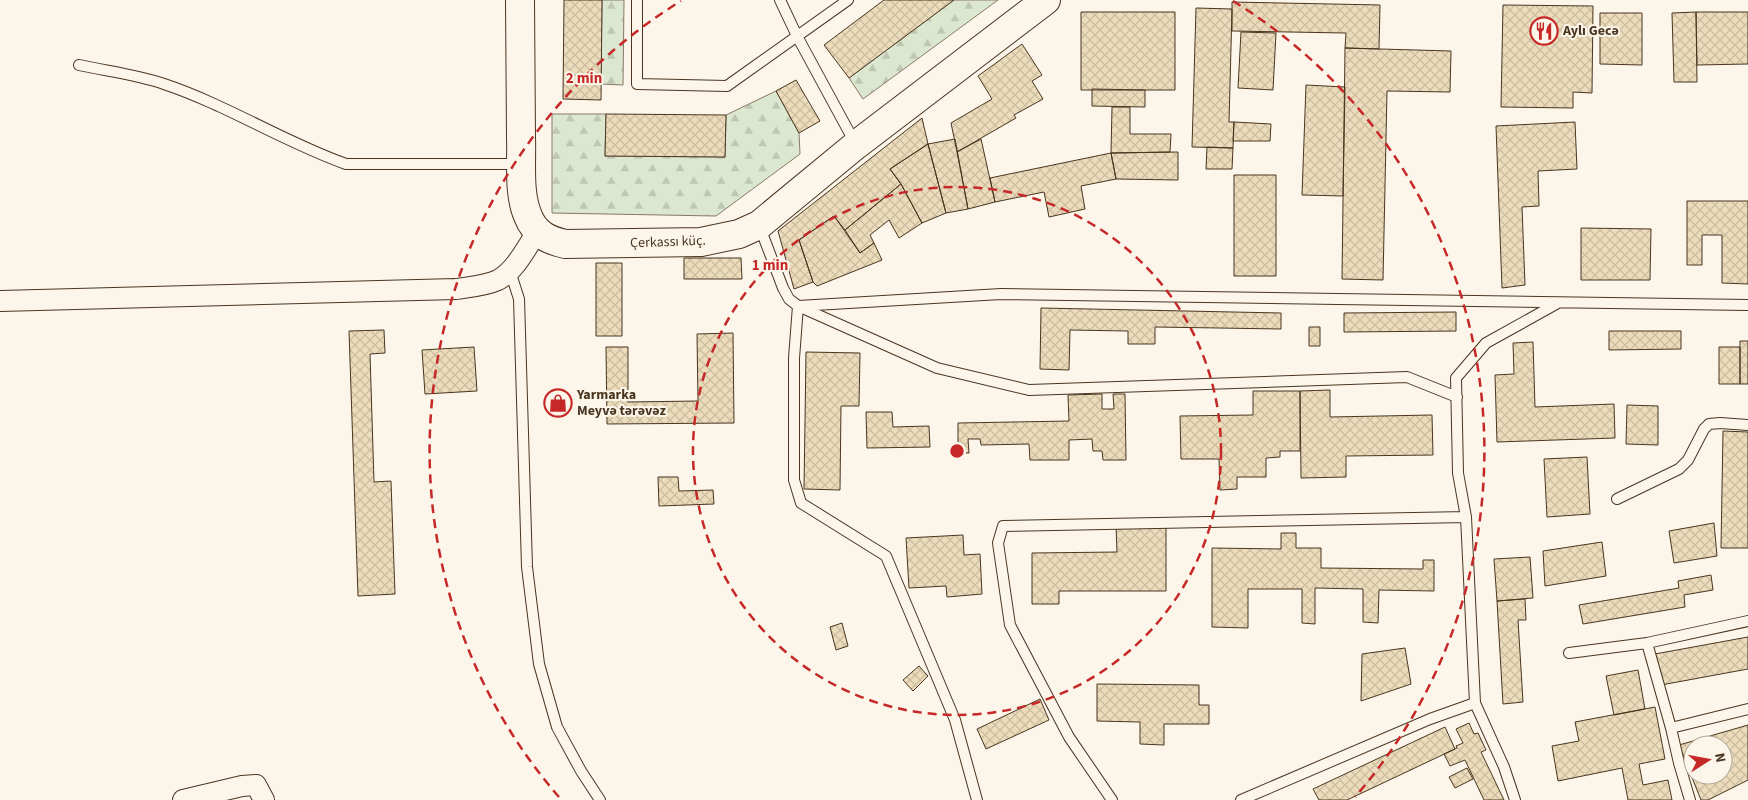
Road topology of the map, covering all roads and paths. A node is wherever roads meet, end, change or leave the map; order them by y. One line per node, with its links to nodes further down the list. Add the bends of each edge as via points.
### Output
1 (520, 0): 9 (street)
2 (637, 0): 6 (lane, via 637,84 727,86)
3 (780, 0): 6 (lane)
4 (848, 0): 6 (lane)
5 (1046, 0): 8 (street, Çerkassı küç.)
6 (797, 36): 8 (lane)
7 (79, 65): 9 (lane, via 164,84 346,164)
8 (856, 145): 10 (street, Çerkassı küç.)
9 (522, 164): 11 (street, via 524,204)
10 (759, 225): 11 (street, Çerkassı küç., via 739,234 701,242 565,244); 16 (lane, via 783,288)
11 (537, 232): 12 (street)
12 (510, 271): 13 (street, via 483,285 456,288); 29 (lane, via 519,299 527,567 539,664 557,728)
13 (0, 301)
14 (1559, 302): 15 (lane); 16 (lane, via 1001,294); 17 (lane, via 1486,344 1456,378)
15 (1748, 305)
16 (798, 306): 17 (lane, via 937,368 1029,390 1407,377); 30 (lane, via 794,358 794,480 801,503 886,556 955,720)
17 (1457, 397): 20 (lane, via 1458,473)
18 (1748, 425): 19 (lane, via 1709,424 1679,470)
19 (1617, 499)
20 (1466, 517): 24 (lane); 31 (lane, via 1004,526 998,543 1010,625 1069,737)
21 (1748, 621): 22 (lane)
22 (1647, 643): 23 (lane); 26 (lane)
23 (1569, 653)
24 (1475, 703): 32 (lane); 33 (lane)
25 (1748, 709): 26 (lane)
26 (1670, 728): 34 (lane)
27 (183, 800): 28 (street, via 256,785)
28 (264, 800)
29 (600, 800)
30 (977, 800)
31 (1112, 800)
32 (1241, 800)
33 (1515, 800)
34 (1690, 800)

